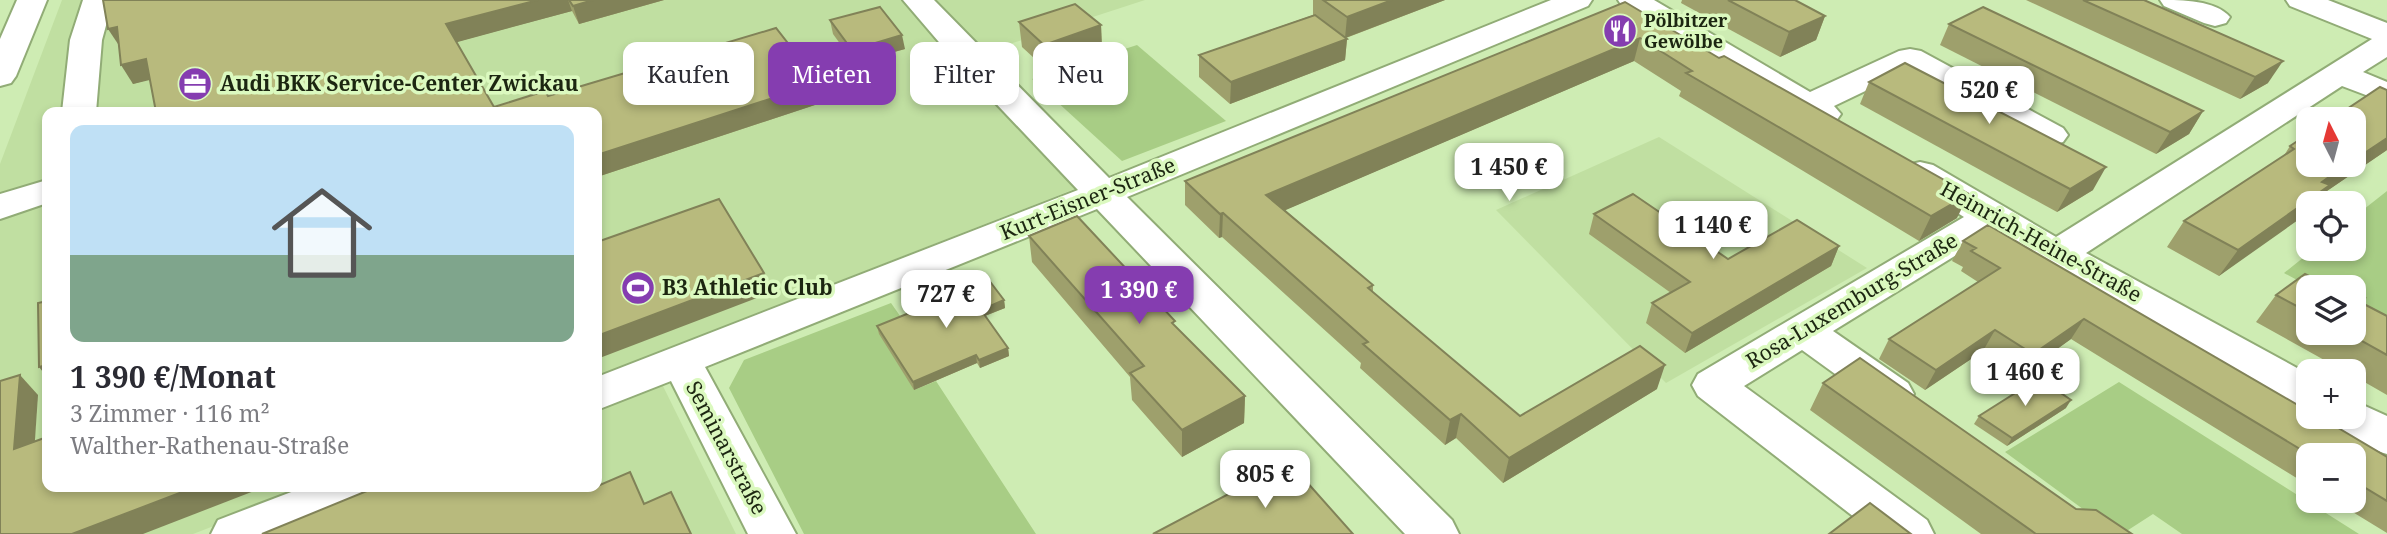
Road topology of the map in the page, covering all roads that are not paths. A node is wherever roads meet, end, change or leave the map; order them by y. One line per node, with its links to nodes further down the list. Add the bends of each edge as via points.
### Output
1 (32, 0): 12 (street)
2 (98, 0): 15 (street, via 86,40)
3 (918, 0): 20 (street)
4 (1577, 0): 20 (street, Kurt-Eisner-Straße)
5 (1633, 0): 14 (street)
6 (2175, 0): 8 (street)
7 (2301, 0): 9 (street)
8 (2215, 17)
9 (2387, 34)
10 (2387, 43): 11 (street)
11 (2339, 74): 13 (street); 23 (street)
12 (0, 76)
13 (2387, 93)
14 (1809, 105): 16 (street); 17 (street, via 1910,58)
15 (79, 107)
16 (1855, 133)
17 (2051, 135)
18 (1889, 154): 22 (street, Heinrich-Heine-Straße)
19 (42, 193): 21 (street)
20 (1104, 193): 25 (street, Kurt-Eisner-Straße); 34 (street)
21 (0, 207)
22 (1992, 217): 23 (street, Heinrich-Heine-Straße); 24 (street, Rosa-Luxemburg-Straße)
23 (2060, 252): 26 (street, Heinrich-Heine-Straße)
24 (1803, 331): 28 (street); 35 (street, Rosa-Luxemburg-Straße, via 1713,385)
25 (681, 361): 27 (street, Kurt-Eisner-Straße); 33 (street, Seminarstraße)
26 (2296, 386)
27 (602, 392)
28 (1926, 417)
29 (2366, 425): 30 (street)
30 (2387, 437)
31 (343, 492): 32 (street)
32 (236, 534)
33 (772, 534)
34 (1435, 534)
35 (1910, 534)

